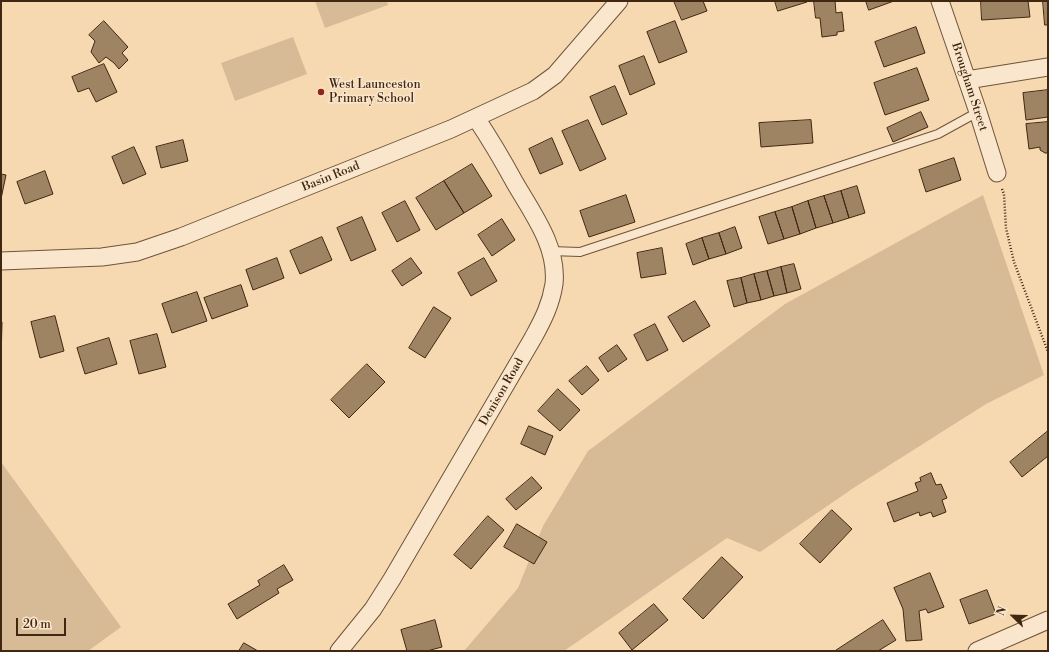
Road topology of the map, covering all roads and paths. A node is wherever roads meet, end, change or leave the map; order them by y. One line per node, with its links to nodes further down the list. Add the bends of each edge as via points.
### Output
1 (619, 1): 6 (street, Basin Road, via 555,75 533,91)
2 (940, 1): 4 (street, Brougham Street)
3 (1048, 67): 4 (street)
4 (967, 80): 5 (street, Brougham Street)
5 (978, 112): 7 (street, Brougham Street); 8 (lane, via 938,134 580,252)
6 (476, 118): 8 (street, Denison Road, via 534,214); 9 (street, Basin Road, via 181,237 137,252 102,257)
7 (997, 173): 10 (path, via 1004,194 1006,228 1014,262)
8 (550, 251): 12 (street, Denison Road, via 554,283 544,317 392,579)
9 (1, 261)
10 (1048, 352)
11 (1048, 620): 13 (street)
12 (339, 651)
13 (977, 651)

